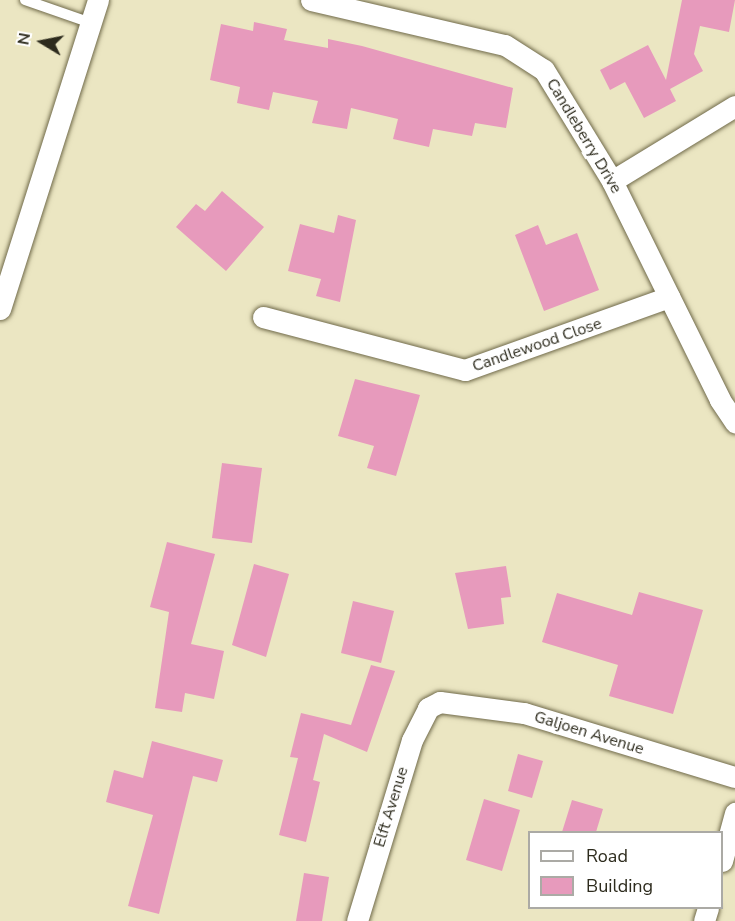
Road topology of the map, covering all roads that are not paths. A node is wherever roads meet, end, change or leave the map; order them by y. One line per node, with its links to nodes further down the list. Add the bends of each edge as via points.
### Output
1 (25, 0): 4 (lane)
2 (98, 0): 4 (street)
3 (311, 0): 6 (street, Candleberry Drive, via 477,36 527,56 544,70)
4 (91, 23): 8 (street)
5 (735, 106): 6 (street)
6 (612, 181): 7 (street, Candleberry Drive)
7 (669, 297): 9 (street, Candlewood Close, via 465,370); 10 (street, Candleberry Drive)
8 (0, 309)
9 (263, 317)
10 (735, 422)
11 (440, 702): 12 (street, Galjoen Avenue, via 524,713); 15 (street, Elft Avenue, via 428,708 412,740)
12 (735, 777)
13 (735, 813): 14 (street)
14 (723, 857)
15 (357, 921)

